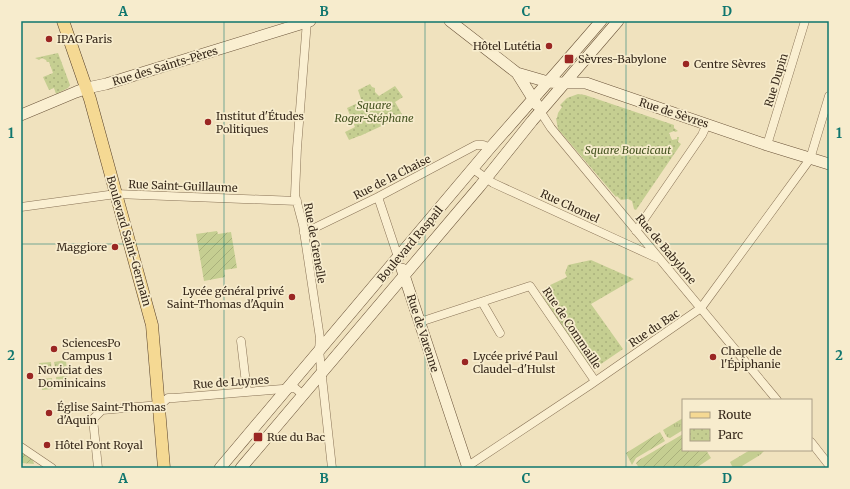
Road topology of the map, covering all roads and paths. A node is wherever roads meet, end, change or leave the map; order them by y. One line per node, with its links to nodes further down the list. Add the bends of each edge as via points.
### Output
1 (63, 21): 10 (main road, Boulevard Saint-Germain)
2 (308, 21): 10 (main road, Rue des Saints-Pères); 24 (street, Rue de Grenelle, via 295,174)
3 (450, 21): 7 (main road, Rue de Sèvres)
4 (601, 21): 8 (main road, Boulevard Raspail)
5 (618, 21): 9 (main road, Boulevard Raspail)
6 (805, 21): 16 (street, Rue Dupin)
7 (517, 72): 8 (main road, Rue de Sèvres); 12 (main road, Rue de Sèvres)
8 (548, 82): 9 (main road, Rue de Sèvres); 12 (main road, Boulevard Raspail)
9 (563, 83): 13 (main road, Boulevard Raspail); 15 (main road, Rue de Sèvres, via 586,82)
10 (87, 88): 14 (main road, Rue des Saints-Pères); 22 (main road, Boulevard Saint-Germain)
11 (829, 96): 18 (street, Rue du Bac)
12 (534, 100): 13 (main road, Rue de Sèvres); 17 (main road, Boulevard Raspail)
13 (540, 111): 21 (main road, Boulevard Raspail); 27 (street, Rue de Babylone, via 551,128)
14 (21, 115)
15 (707, 124): 16 (main road, Rue de Sèvres); 27 (street)
16 (767, 145): 18 (main road, Rue de Sèvres)
17 (490, 148): 20 (main road, Boulevard Raspail); 23 (street, Rue de la Chaise, via 476,145)
18 (810, 159): 19 (main road, Rue de Sèvres); 33 (street, Rue du Bac)
19 (829, 164)
20 (473, 168): 21 (street, Rue Chomel); 29 (main road, Boulevard Raspail)
21 (486, 178): 30 (street, Rue Chomel); 31 (main road, Boulevard Raspail)
22 (116, 194): 24 (street, Rue Saint-Guillaume); 26 (street, Rue Saint-Guillaume); 44 (main road, Boulevard Saint-Germain, via 152,325)
23 (378, 198): 28 (street, Rue de la Chaise); 29 (street, Rue de Varenne)
24 (297, 202): 28 (street, Rue de Grenelle)
25 (21, 203): 26 (street)
26 (21, 207)
27 (636, 231): 30 (street, Rue de Babylone)
28 (304, 233): 37 (street, Rue de Grenelle, via 320,338)
29 (398, 258): 31 (main road, Rue de Varenne); 37 (main road, Boulevard Raspail)
30 (660, 259): 33 (street, Rue de Babylone)
31 (404, 275): 34 (main road, Rue de Varenne); 38 (main road, Boulevard Raspail)
32 (482, 302): 34 (street); 35 (street); 39 (street, Rue de Commaille, via 530,286)
33 (701, 308): 39 (street, Rue du Bac); 43 (street, Rue de Babylone)
34 (420, 322): 48 (main road, Rue de Varenne)
35 (500, 333)
36 (241, 341): 41 (street)
37 (319, 350): 38 (street, Rue de Grenelle); 40 (main road, Boulevard Raspail)
38 (322, 373): 42 (main road, Boulevard Raspail); 54 (street, Rue de Grenelle)
39 (595, 381): 48 (street, Rue du Bac)
40 (287, 389): 41 (street, Rue de Luynes); 42 (street, Rue de Luynes, via 295,388); 52 (main road, Boulevard Raspail)
41 (247, 392): 44 (street, Rue de Luynes, via 168,398)
42 (303, 395): 53 (main road, Boulevard Raspail)
43 (776, 399)
44 (160, 405): 50 (street, Rue de Luynes, via 102,410 96,414 93,419); 51 (main road, Boulevard Saint-Germain)
45 (812, 443): 47 (street)
46 (21, 447): 49 (street)
47 (829, 465)
48 (467, 467)
49 (52, 468)
50 (98, 468)
51 (164, 468)
52 (220, 468)
53 (242, 468)
54 (332, 468)

